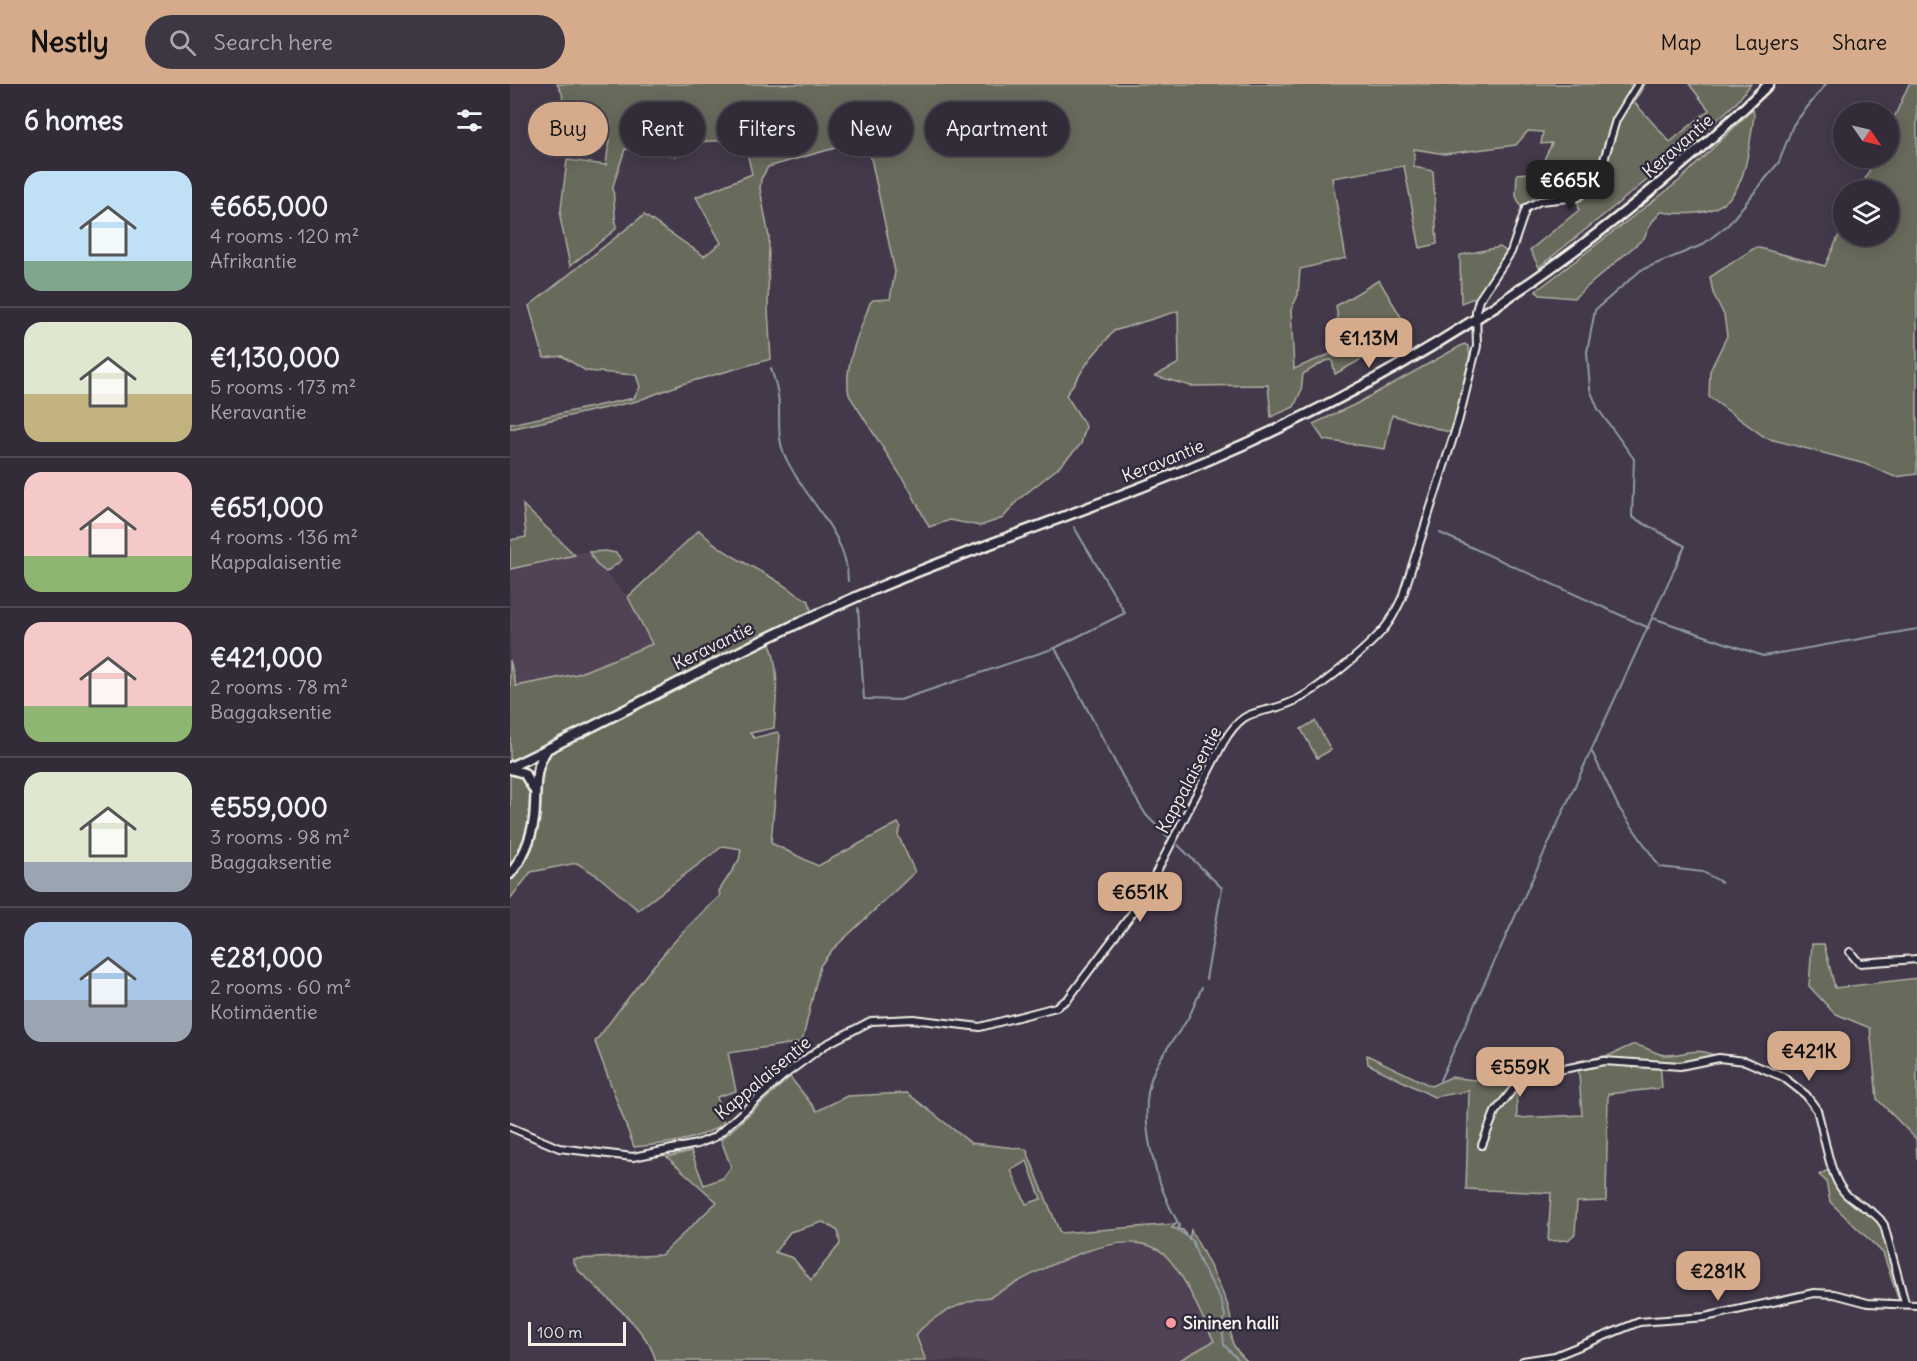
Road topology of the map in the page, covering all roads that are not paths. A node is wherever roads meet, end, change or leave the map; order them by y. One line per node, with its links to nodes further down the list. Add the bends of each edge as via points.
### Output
1 (1638, 84): 3 (street, Kappalaisentie, via 1616,120 1597,183 1578,197 1540,201 1523,212 1510,252 1479,300)
2 (1769, 84): 3 (main road, Keravantie, via 1629,209)
3 (1477, 320): 4 (main road, Keravantie, via 1364,386 1272,432 1135,490 840,604 720,660); 10 (street, Kappalaisentie, via 1477,346 1445,468 1402,598 1389,622 1310,692 1292,703 1248,714 1236,724 1142,900 1068,999 1056,1007 980,1027 913,1019 871,1021 814,1053 715,1137 696,1144 633,1157 559,1148)
4 (547, 749): 5 (main road, Keravantie); 6 (main road, via 540,761)
5 (510, 768): 6 (main road, via 524,773)
6 (535, 792): 7 (main road, via 528,843)
7 (510, 874)
8 (1850, 952): 9 (street, via 1859,963)
9 (1917, 959)
10 (510, 1127)
11 (1482, 1145): 12 (street, via 1495,1112 1515,1086 1533,1075 1604,1061 1680,1066 1732,1058 1764,1067 1794,1085 1817,1110 1839,1185 1884,1225)
12 (1905, 1303): 13 (street); 14 (street, via 1868,1303 1814,1293 1705,1317 1639,1322 1555,1356)
13 (1917, 1305)
14 (1523, 1361)

